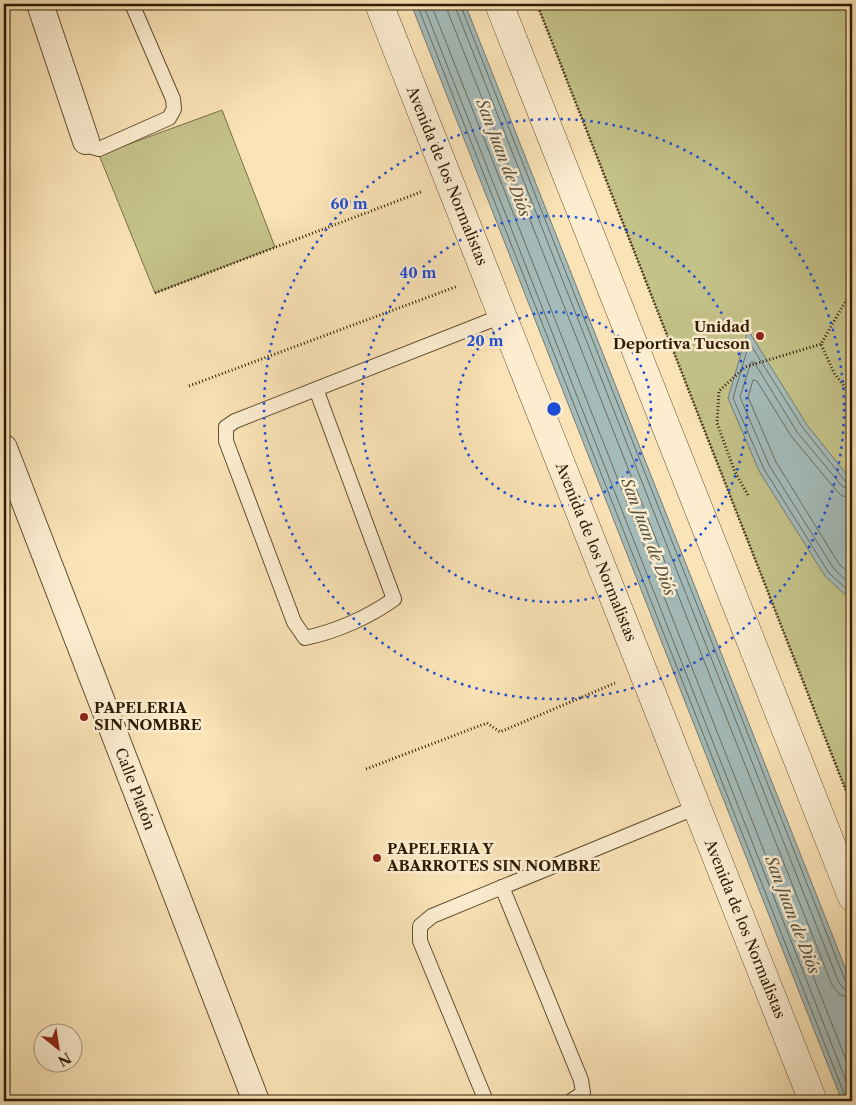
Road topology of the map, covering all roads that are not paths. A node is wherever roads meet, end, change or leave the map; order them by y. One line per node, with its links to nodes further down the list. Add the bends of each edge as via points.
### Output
1 (40, 4): 5 (street)
2 (132, 4): 5 (lane, via 174,109 169,118 99,149)
3 (379, 4): 6 (street, Avenida de los Normalistas)
4 (499, 4): 11 (street)
5 (86, 141)
6 (502, 316): 7 (lane); 9 (street, Avenida de los Normalistas)
7 (316, 389): 7 (lane, via 226,427 226,441 294,622 305,638 321,635 380,610 394,599)
8 (4, 448): 12 (street, Calle Platón)
9 (697, 807): 10 (lane); 15 (street, Avenida de los Normalistas)
10 (502, 887): 13 (lane, via 432,916 420,926 420,941); 14 (lane, via 581,1080 584,1093)
11 (852, 898)
12 (256, 1101)
13 (486, 1101)
14 (571, 1101)
15 (813, 1101)

